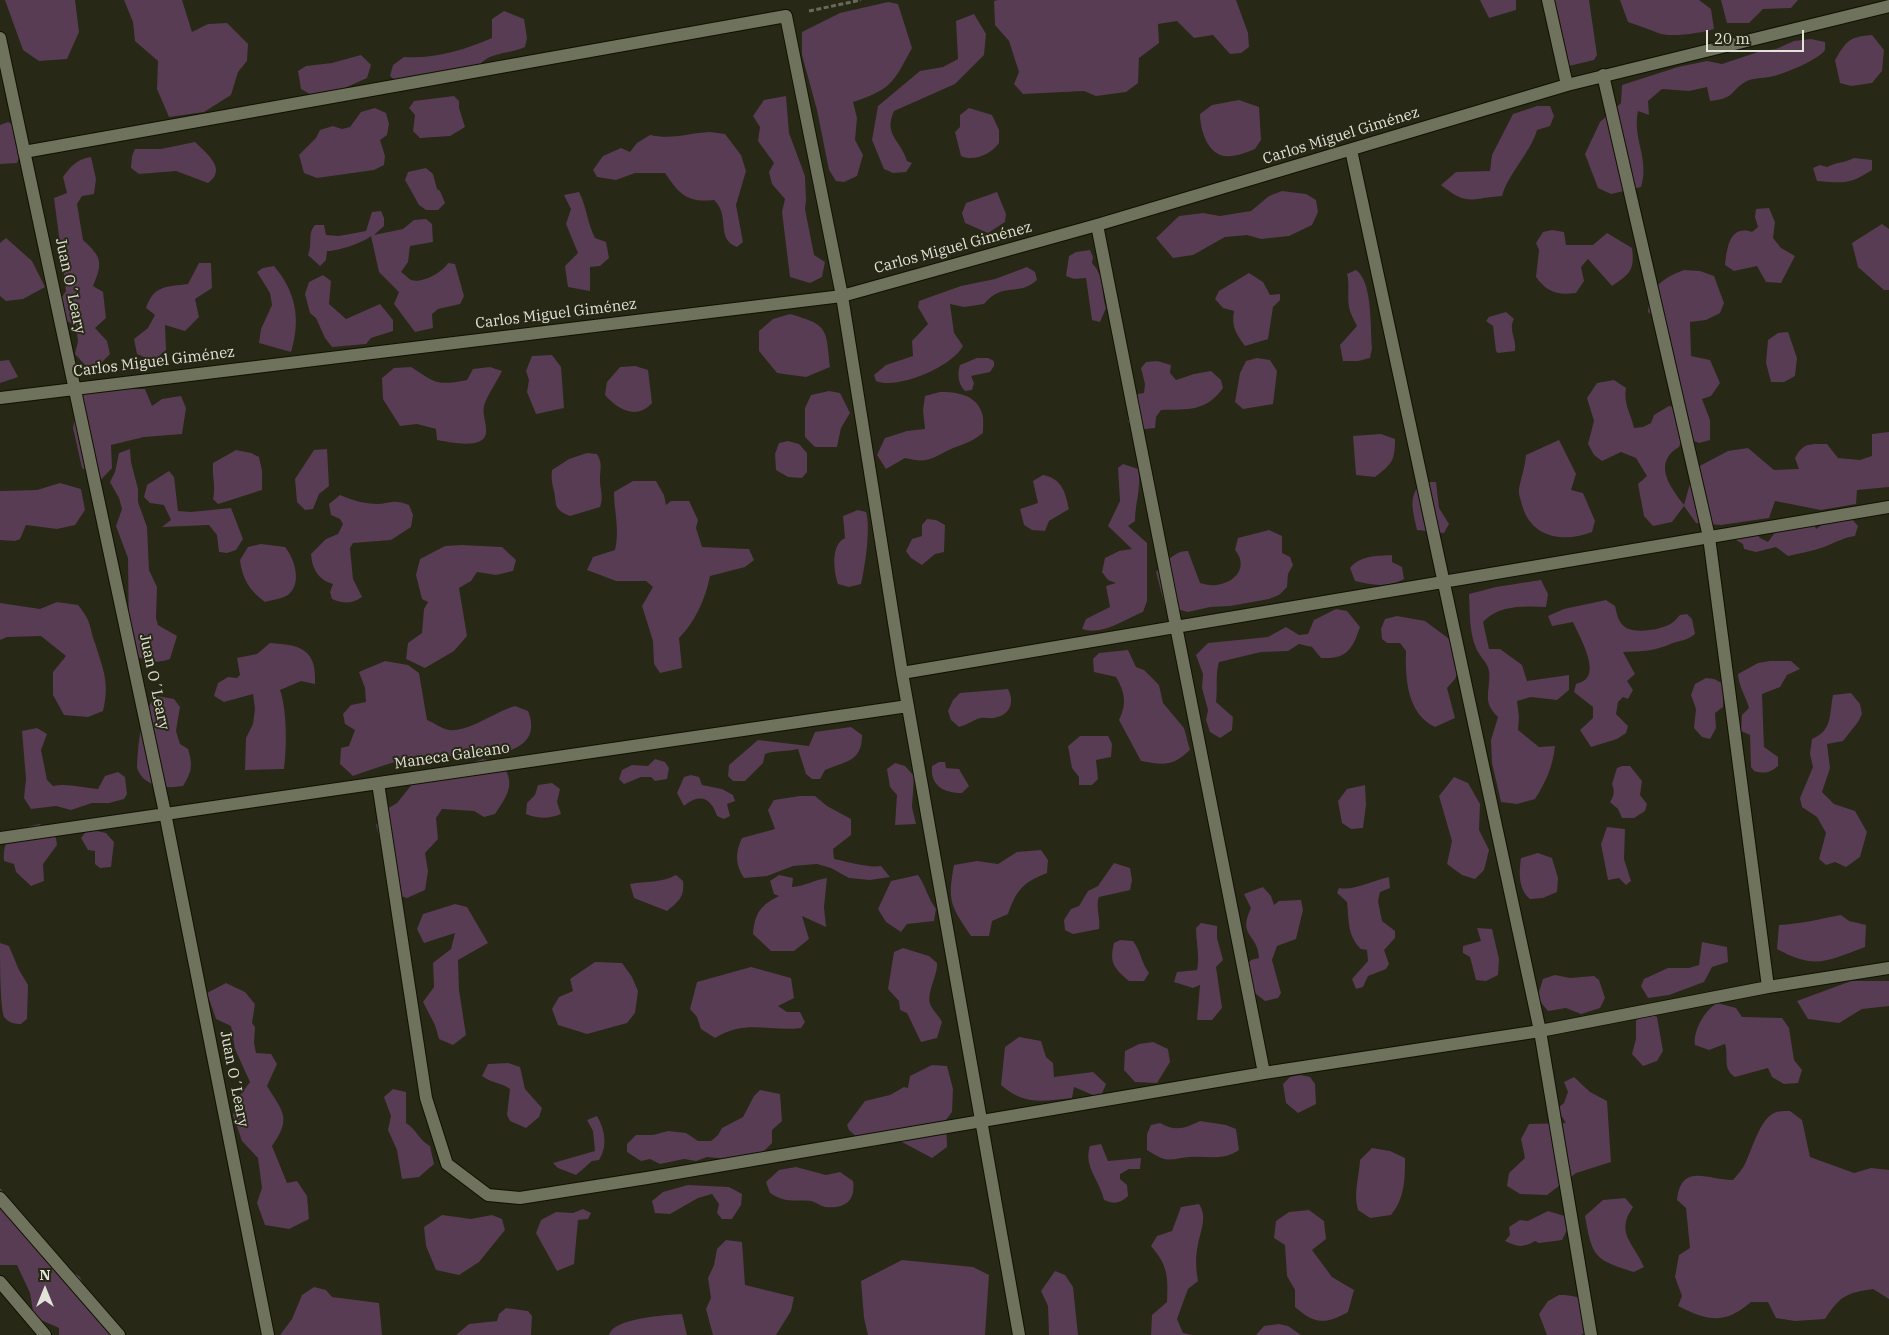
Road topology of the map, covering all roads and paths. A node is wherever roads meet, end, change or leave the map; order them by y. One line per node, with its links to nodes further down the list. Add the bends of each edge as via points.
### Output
1 (861, 0): 4 (path)
2 (1548, 0): 7 (street)
3 (1889, 6): 6 (street, Carlos Miguel Giménez)
4 (786, 16): 9 (street); 11 (street)
5 (0, 38): 9 (street, Juan O´Leary)
6 (1603, 75): 7 (street, Carlos Miguel Giménez); 15 (street)
7 (1567, 85): 8 (street, Carlos Miguel Giménez)
8 (1351, 150): 10 (street, Carlos Miguel Giménez); 16 (street)
9 (24, 152): 12 (street, Juan O´Leary)
10 (1097, 225): 11 (street, Carlos Miguel Giménez); 17 (street)
11 (842, 296): 12 (street, Carlos Miguel Giménez); 18 (street)
12 (75, 388): 13 (street, Carlos Miguel Giménez); 21 (street, Juan O´Leary)
13 (0, 398)
14 (1889, 507): 15 (street)
15 (1709, 537): 16 (street); 24 (street)
16 (1444, 583): 17 (street); 25 (street)
17 (1176, 628): 18 (street); 26 (street)
18 (902, 673): 19 (street)
19 (908, 706): 20 (street, Maneca Galeano); 27 (street)
20 (378, 783): 21 (street, Maneca Galeano); 27 (street, via 426,1098 447,1164 488,1195 520,1198)
21 (165, 813): 22 (street, Maneca Galeano); 32 (street, Juan O´Leary)
22 (0, 838)
23 (1889, 968): 24 (street)
24 (1768, 987): 25 (street)
25 (1540, 1031): 26 (street); 34 (street)
26 (1264, 1074): 27 (street)
27 (982, 1122): 33 (street)
28 (0, 1198): 31 (street)
29 (0, 1282): 30 (street)
30 (45, 1335)
31 (119, 1335)
32 (268, 1335)
33 (1019, 1335)
34 (1591, 1335)

